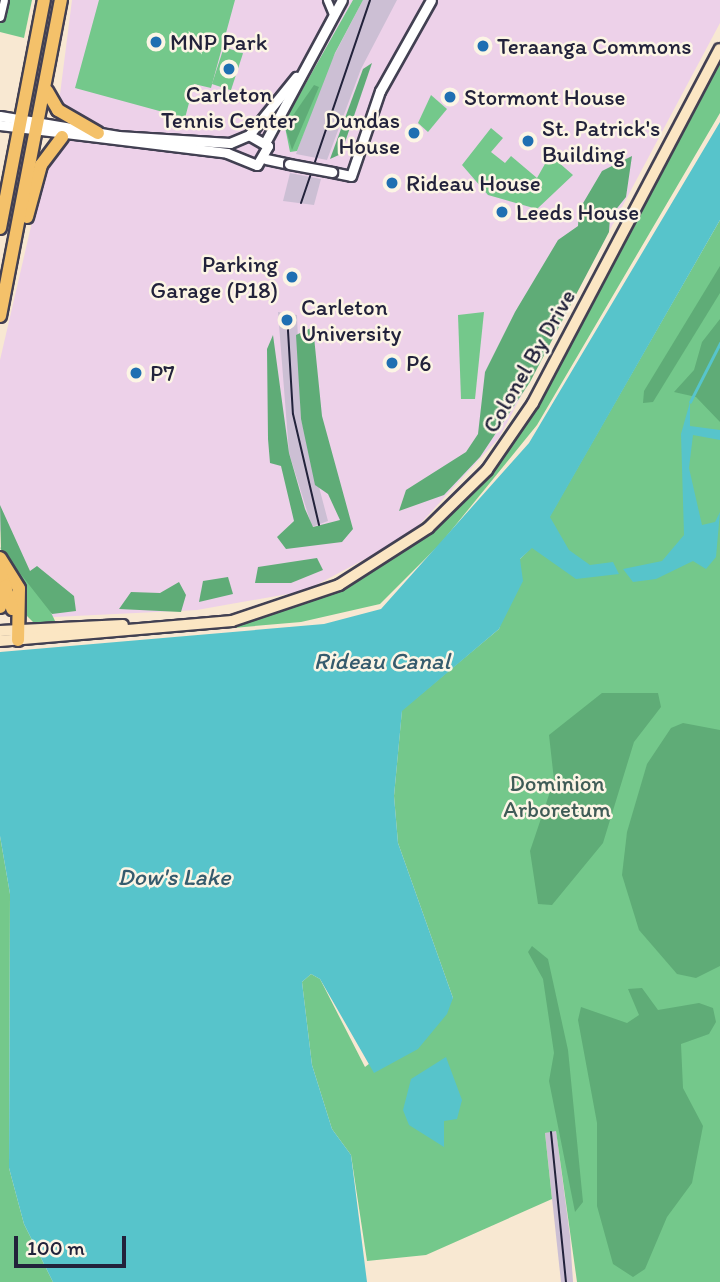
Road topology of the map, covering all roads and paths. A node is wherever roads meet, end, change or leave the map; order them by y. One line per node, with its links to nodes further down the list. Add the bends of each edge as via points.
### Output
1 (4, 0): 8 (street)
2 (44, 0): 13 (main road)
3 (61, 0): 11 (main road)
4 (327, 0): 7 (street)
5 (342, 0): 7 (street)
6 (431, 0): 21 (street, bridge, via 380,91 351,176)
7 (333, 14): 10 (street)
8 (0, 17)
9 (720, 49): 29 (main road, Colonel By Drive, via 533,403 487,470 428,528 361,573 241,617)
10 (296, 77): 18 (street); 19 (street)
11 (46, 85): 15 (main road); 16 (main road, via 53,106)
12 (0, 116): 13 (street)
13 (20, 124): 14 (street); 15 (street); 22 (main road)
14 (0, 125)
15 (38, 128): 16 (street); 17 (street); 23 (main road)
16 (98, 133): 18 (street, via 216,144)
17 (62, 137): 20 (street); 23 (main road, via 41,165)
18 (246, 137): 19 (street); 20 (street)
19 (266, 141): 21 (street)
20 (240, 158): 21 (street, via 252,166)
21 (266, 159)
22 (0, 228)
23 (14, 250): 24 (main road)
24 (0, 316)
25 (0, 558): 29 (main road, via 17,583)
26 (3, 576): 27 (main road); 29 (main road)
27 (0, 607)
28 (0, 631): 29 (main road, Colonel By Drive)
29 (18, 633): 30 (main road, Colonel By Drive)
30 (0, 641)

